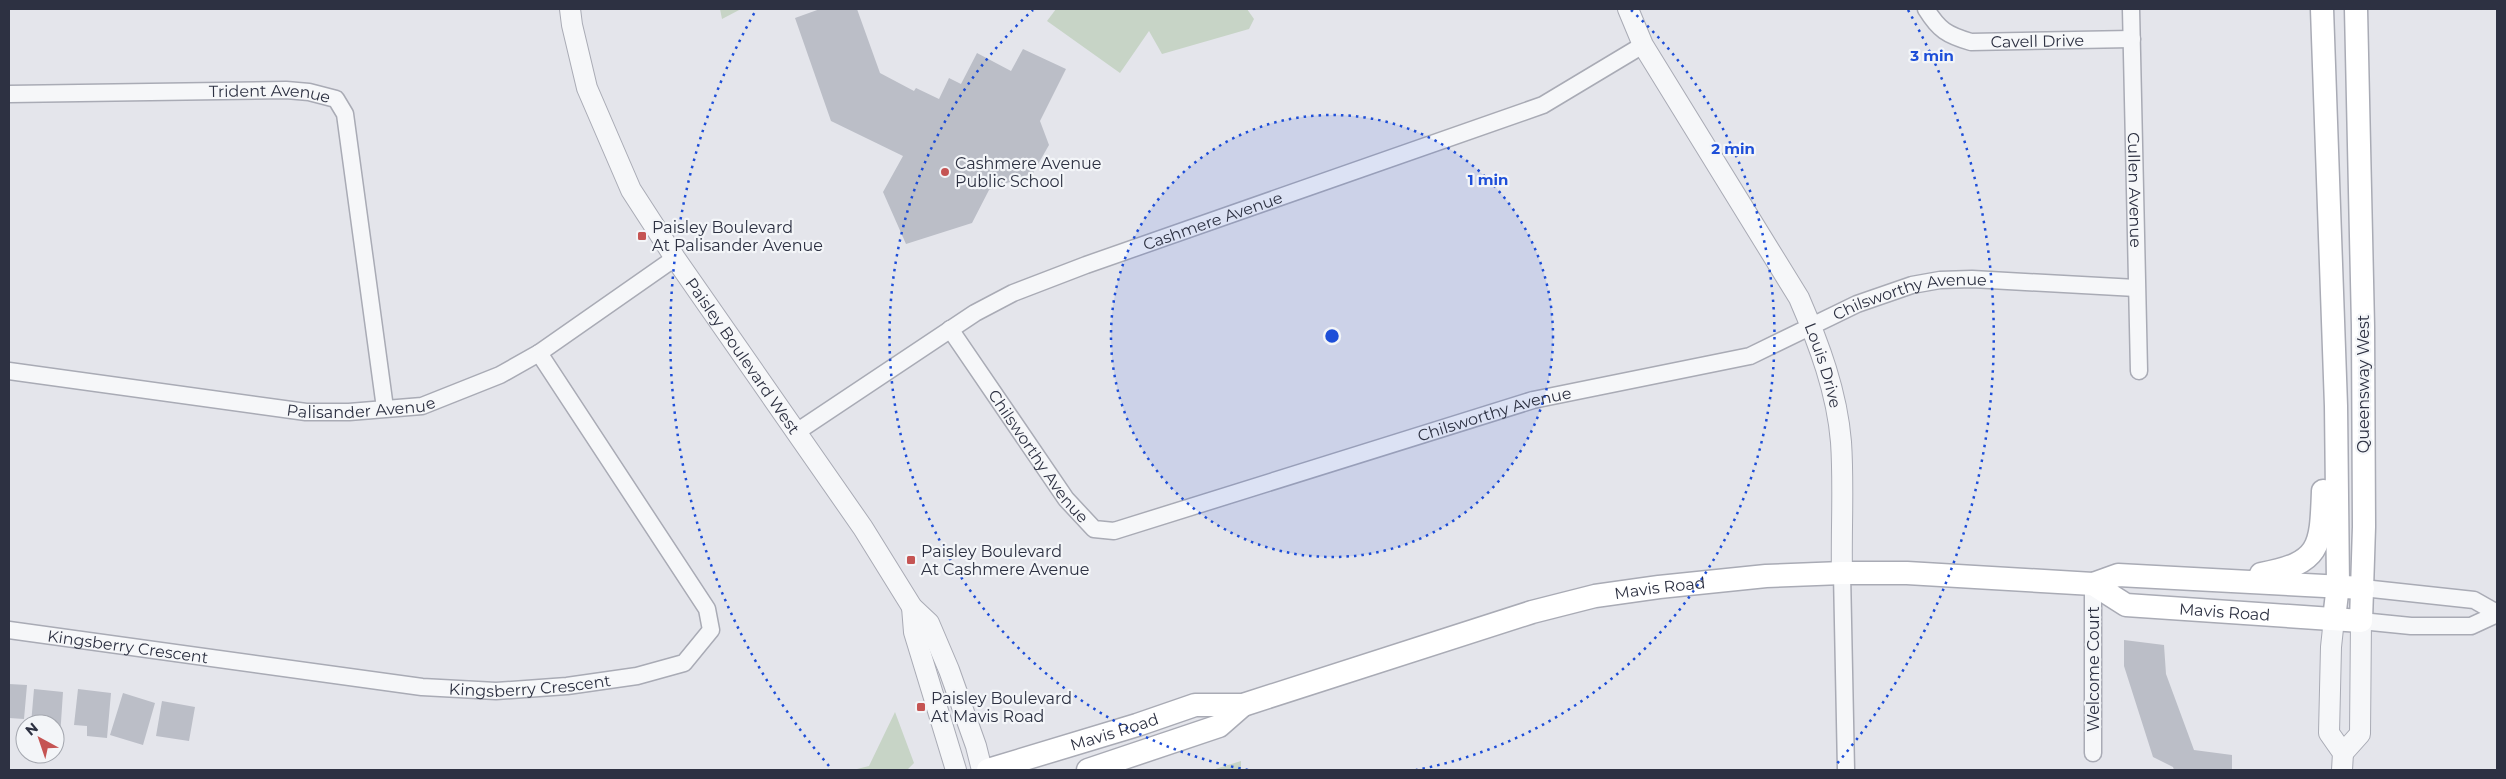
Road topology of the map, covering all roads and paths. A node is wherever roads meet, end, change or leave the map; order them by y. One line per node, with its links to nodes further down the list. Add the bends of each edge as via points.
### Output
1 (570, 9): 10 (street, Paisley Boulevard West, via 590,95 631,190)
2 (1628, 9): 8 (street, Louis Drive)
3 (1926, 9): 7 (street, Cavell Drive, via 1948,35 1971,42)
4 (2131, 9): 7 (street, Cullen Avenue)
5 (2322, 9): 17 (main road, Queensway West)
6 (2356, 9): 24 (main road, Queensway West, via 2363,335)
7 (2132, 39): 11 (street, Cullen Avenue)
8 (1643, 45): 12 (street, Louis Drive, via 1799,298); 13 (street, Cashmere Avenue, via 1543,105 1067,272 1013,293)
9 (9, 94): 18 (street, Trident Avenue, via 286,90 336,99 344,114)
10 (675, 258): 14 (street, Palisander Avenue); 19 (street, Paisley Boulevard West)
11 (2136, 288): 12 (street, Chilsworthy Avenue, via 1940,280 1912,284 1884,294); 16 (street, Cullen Avenue)
12 (1812, 327): 13 (street, Chilsworthy Avenue, via 1750,356 1533,400 1114,531 1094,529 1066,499); 20 (street, Louis Drive, via 1830,385 1841,442)
13 (950, 330): 19 (street, Cashmere Avenue)
14 (539, 354): 18 (street, Palisander Avenue, via 500,375 422,406); 29 (street, Kingsberry Crescent, via 707,608 711,630 684,663 567,686 496,691 422,687)
15 (9, 371): 18 (street, Palisander Avenue, via 306,412)
16 (2139, 371)
17 (2336, 406): 21 (main road, via 2325,451 2322,519 2315,550 2297,565); 23 (main road, Queensway West)
18 (384, 408)
19 (798, 431): 25 (street, Paisley Boulevard West, via 886,562)
20 (1842, 573): 22 (main road, Mavis Road, via 1908,573); 30 (main road, Mavis Road, via 1757,577 1595,596 1532,612); 37 (street, Louis Drive)
21 (2224, 580): 22 (main road, Mavis Road, via 2118,575); 23 (main road, Mavis Road)
22 (2093, 584): 27 (main road, Mavis Road, via 2126,605); 31 (street, Welcome Court)
23 (2338, 586): 24 (main road, Mavis Road); 27 (main road, Queensway West)
24 (2363, 588): 26 (street, via 2474,600); 28 (main road, Queensway West)
25 (912, 607): 33 (street, Paisley Boulevard West, via 914,632); 34 (street, Paisley Boulevard West, via 928,623 949,670)
26 (2497, 614): 28 (street, via 2471,626 2412,626)
27 (2334, 619): 28 (main road, Mavis Road); 32 (street, Queensway West, via 2329,733)
28 (2361, 621): 32 (street, Queensway West, via 2360,734)
29 (9, 630)
30 (1243, 705): 35 (main road, Mavis Road, via 1195,705); 36 (main road, Mavis Road, via 1218,726)
31 (2093, 753)
32 (2343, 762)
33 (956, 770)
34 (982, 770)
35 (988, 770)
36 (1088, 770)
37 (1846, 770)

